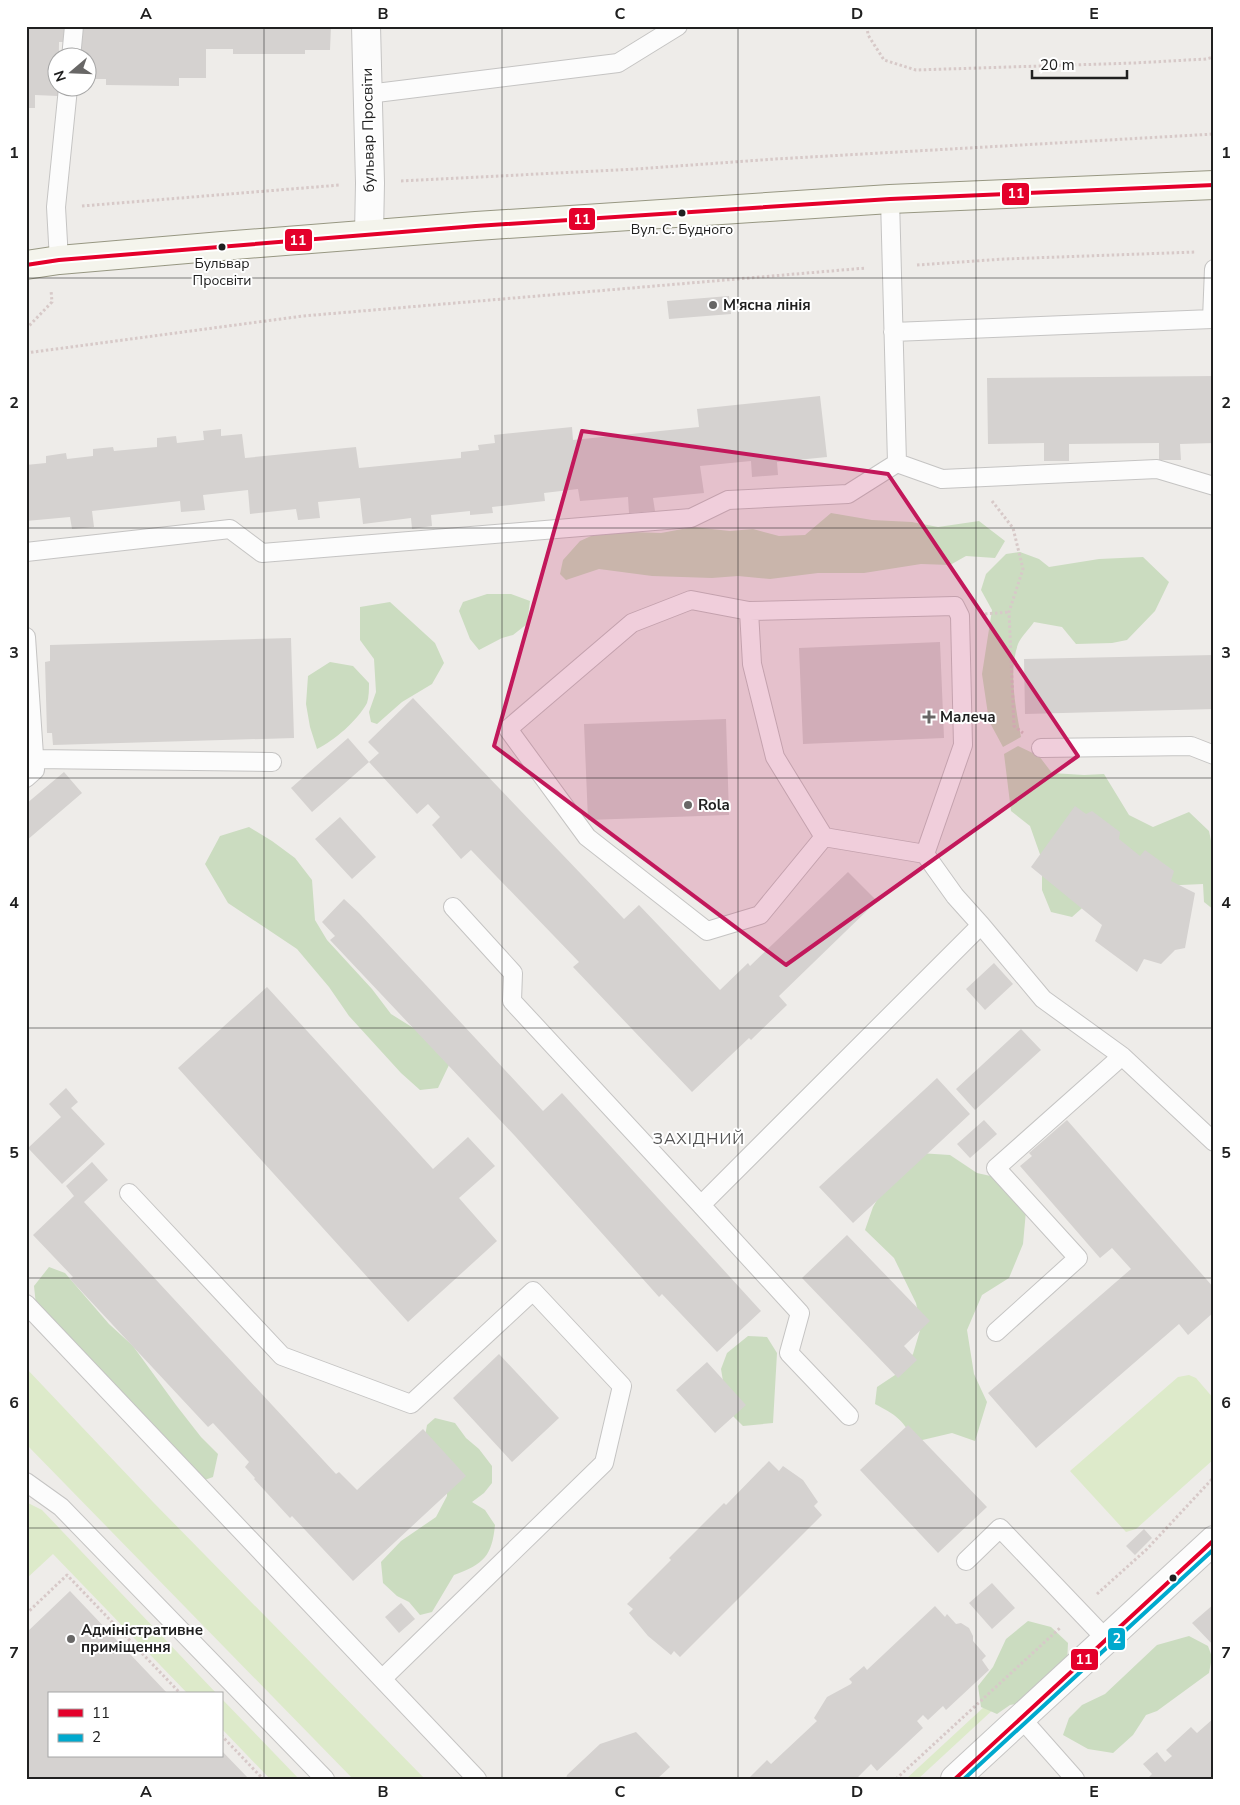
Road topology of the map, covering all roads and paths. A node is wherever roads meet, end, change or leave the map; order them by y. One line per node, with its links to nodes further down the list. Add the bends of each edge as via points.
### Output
1 (74, 26): 5 (lane)
2 (366, 26): 7 (street, бульвар Просвіти)
3 (678, 26): 7 (lane, via 618,63)
4 (867, 26): 6 (path, via 868,35 884,60 916,70 1134,64)
5 (72, 48)
6 (1214, 57)
7 (368, 94): 10 (street, бульвар Просвіти)
8 (67, 98): 13 (lane)
9 (1214, 134): 10 (path)
10 (370, 183): 13 (path); 14 (street, бульвар Просвіти)
11 (1214, 185): 12 (main road)
12 (890, 199): 14 (main road); 17 (lane)
13 (56, 207): 16 (lane)
14 (369, 234): 16 (main road)
15 (1204, 251): 17 (path)
16 (44, 263): 19 (path, via 52,302)
17 (892, 266): 20 (lane); 21 (path, via 303,316)
18 (1214, 269): 20 (lane, via 1212,320)
19 (26, 329)
20 (893, 332): 22 (lane)
21 (26, 353)
22 (897, 463): 23 (lane, via 942,479 1157,469); 25 (lane, via 848,494 728,500 691,518 262,553 230,529)
23 (1214, 486)
24 (1013, 528): 28 (path, via 1023,569 1010,612 1014,726)
25 (26, 552)
26 (749, 610): 33 (lane, via 752,664 775,757); 33 (lane, via 691,600 632,623 508,729 587,837 707,931 760,915); 34 (lane, via 955,606 960,616 963,745)
27 (26, 636): 30 (lane)
28 (1041, 748): 29 (lane, via 1191,746)
29 (1214, 754)
30 (34, 759): 31 (lane); 32 (lane, via 35,770)
31 (272, 762)
32 (26, 778)
33 (824, 837): 34 (lane)
34 (925, 854): 36 (lane)
35 (453, 907): 40 (lane, via 513,973 512,1001)
36 (981, 925): 37 (lane, via 1043,998); 40 (lane)
37 (1122, 1056): 38 (lane); 42 (lane, via 996,1168 1078,1258)
38 (1214, 1142)
39 (129, 1193): 51 (lane, via 282,1356 412,1404 533,1292 622,1386 604,1463)
40 (700, 1205): 43 (lane, via 800,1313 789,1353)
41 (26, 1304): 51 (lane)
42 (996, 1332)
43 (849, 1416)
44 (1214, 1477): 48 (path, via 1146,1549)
45 (26, 1482): 56 (lane, via 61,1507)
46 (1214, 1540): 50 (street)
47 (966, 1561): 48 (lane, via 1000,1528)
48 (1080, 1609): 50 (lane); 58 (path)
49 (26, 1614): 52 (path, via 67,1575)
50 (1106, 1639): 53 (street)
51 (382, 1679): 57 (lane)
52 (179, 1692)
53 (1021, 1718): 59 (street); 60 (lane)
54 (222, 1736): 55 (path)
55 (263, 1779)
56 (325, 1779)
57 (477, 1779)
58 (896, 1779)
59 (955, 1779)
60 (1075, 1779)

